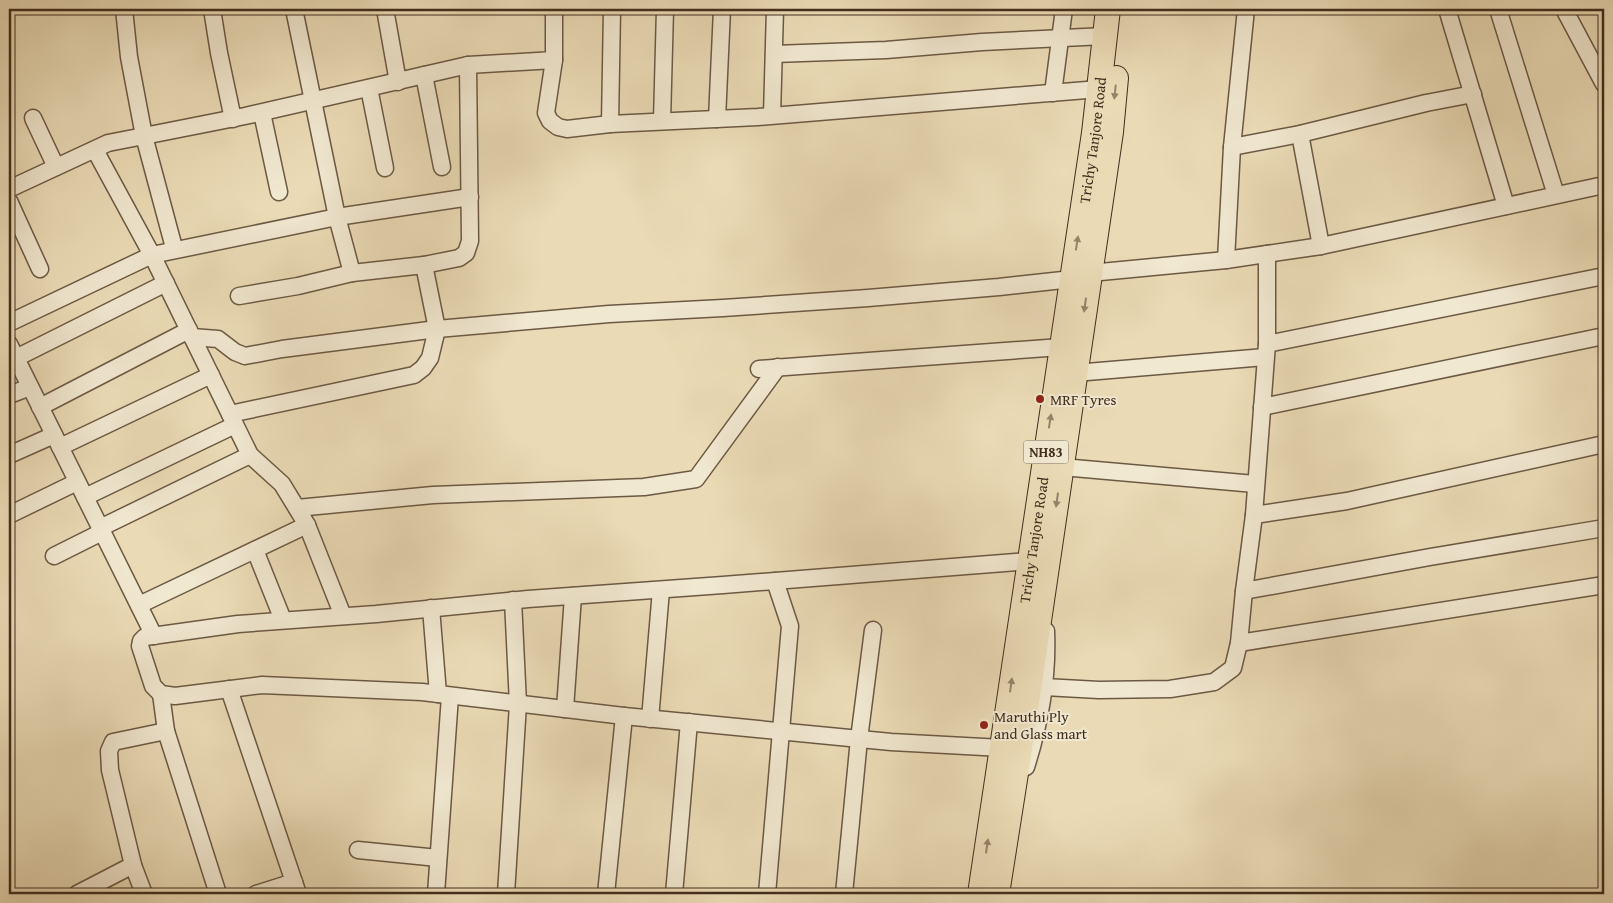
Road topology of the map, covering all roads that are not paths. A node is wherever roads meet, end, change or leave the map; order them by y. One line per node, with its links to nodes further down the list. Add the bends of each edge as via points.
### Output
1 (124, 9): 38 (street, via 129,57)
2 (212, 9): 34 (street)
3 (294, 9): 29 (street)
4 (385, 9): 23 (street)
5 (554, 9): 20 (street)
6 (612, 9): 36 (street)
7 (665, 9): 35 (street)
8 (722, 9): 33 (street)
9 (775, 9): 19 (street)
10 (1064, 9): 18 (street)
11 (1108, 9): 17 (highway, Trichy Tanjore Road / NH83)
12 (1123, 9): 60 (highway, Trichy Tanjore Road / NH83, one-way to 60, via 1111,132)
13 (1246, 9): 39 (street)
14 (1447, 9): 28 (street)
15 (1498, 9): 47 (street)
16 (1564, 9): 24 (street)
17 (1105, 36): 18 (street); 26 (highway, Trichy Tanjore Road / NH83)
18 (1060, 37): 19 (street, via 886,50); 27 (street)
19 (774, 54): 31 (street)
20 (554, 60): 21 (street); 36 (street, via 546,112 550,121 558,128 567,129)
21 (468, 65): 22 (street); 48 (street)
22 (424, 76): 23 (street); 42 (street)
23 (398, 82): 25 (street)
24 (1604, 84)
25 (369, 88): 29 (street); 43 (street)
26 (1099, 89): 27 (street); 60 (highway, Trichy Tanjore Road / NH83, one-way to 26)
27 (1053, 93): 31 (street)
28 (1472, 94): 37 (street); 50 (street)
29 (313, 101): 30 (street); 51 (street)
30 (262, 112): 34 (street); 46 (street)
31 (772, 116): 33 (street)
32 (33, 118): 41 (street)
33 (717, 118): 35 (street)
34 (233, 119): 38 (street)
35 (662, 121): 36 (street)
36 (610, 124)
37 (1300, 134): 39 (street); 53 (street)
38 (144, 136): 40 (street, via 108,143); 52 (street)
39 (1232, 147): 56 (street)
40 (95, 150): 41 (street); 55 (street)
41 (56, 167): 45 (street)
42 (442, 167)
43 (385, 168)
44 (1604, 185): 47 (street)
45 (9, 189)
46 (279, 192)
47 (1556, 195): 50 (street)
48 (470, 197): 51 (street); 57 (street, via 470,241 466,253 459,258)
49 (9, 201): 58 (street)
50 (1506, 206): 53 (street)
51 (336, 217): 55 (street); 59 (street)
52 (173, 244)
53 (1321, 246): 54 (street)
54 (1267, 254): 56 (street); 69 (street)
55 (152, 255): 62 (street); 64 (street)
56 (1226, 260): 60 (street)
57 (424, 265): 59 (street); 65 (street)
58 (40, 269)
59 (352, 273): 63 (street)
60 (1081, 276): 65 (street, via 952,291); 68 (highway, Trichy Tanjore Road / NH83); 73 (highway, Trichy Tanjore Road / NH83, one-way to 73)
61 (1604, 276): 69 (street)
62 (166, 283): 66 (street); 70 (street)
63 (239, 296)
64 (9, 323)
65 (437, 329): 66 (street, via 245,356 218,339); 79 (street, via 430,358 414,375)
66 (190, 333): 74 (street); 77 (street)
67 (1604, 336): 78 (street)
68 (1062, 347): 71 (street); 96 (highway, Trichy Tanjore Road / NH83, one-way to 68)
69 (1266, 350): 73 (street); 78 (street)
70 (12, 351): 75 (street)
71 (778, 367): 72 (street); 88 (street, via 696,479 644,487 433,495)
72 (759, 369)
73 (1075, 373): 84 (highway, Trichy Tanjore Road / NH83)
74 (211, 375): 79 (street); 80 (street)
75 (30, 387): 76 (street); 77 (street)
76 (9, 395)
77 (40, 407): 80 (street)
78 (1262, 407): 86 (street)
79 (233, 419): 82 (street); 87 (street)
80 (57, 441): 83 (street); 85 (street)
81 (1604, 444): 90 (street, via 1347,501)
82 (250, 454): 88 (street, via 282,484); 93 (street)
83 (9, 455)
84 (1062, 467): 86 (street); 102 (highway, Trichy Tanjore Road / NH83, one-way to 102)
85 (77, 482): 87 (street); 89 (street)
86 (1256, 484): 90 (street)
87 (85, 497): 93 (street)
88 (297, 508): 91 (street)
89 (9, 514)
90 (1254, 515): 100 (street)
91 (307, 525): 94 (street); 106 (street)
92 (1604, 528): 100 (street)
93 (101, 530): 95 (street); 104 (street)
94 (255, 550): 104 (street); 107 (street)
95 (54, 556)
96 (1030, 561): 97 (street); 123 (highway, Trichy Tanjore Road / NH83, one-way to 96)
97 (775, 581): 99 (street); 121 (street, via 790,626)
98 (1604, 585): 110 (street)
99 (661, 590): 101 (street); 118 (street)
100 (1244, 591): 110 (street)
101 (573, 596): 103 (street); 116 (street)
102 (1042, 599): 111 (street, via 1046,649); 124 (highway, Trichy Tanjore Road / NH83)
103 (513, 600): 105 (street); 115 (street)
104 (139, 606): 109 (street)
105 (431, 608): 106 (street); 114 (street)
106 (343, 616): 107 (street)
107 (283, 620): 109 (street)
108 (873, 630): 122 (street)
109 (154, 636): 113 (street, via 145,637 140,646 153,686)
110 (1239, 643): 111 (street, via 1233,668 1214,682 1170,689 1099,690)
111 (1044, 686): 124 (street, via 1032,747)
112 (229, 689): 113 (street, via 175,696); 114 (street, via 262,685); 128 (street)
113 (161, 694): 120 (street)
114 (444, 695): 115 (street); 126 (street)
115 (518, 704): 116 (street); 134 (street)
116 (565, 709): 117 (street)
117 (624, 716): 118 (street); 135 (street)
118 (650, 718): 119 (street)
119 (689, 722): 121 (street); 136 (street)
120 (166, 731): 127 (street, via 114,742 109,751 110,770); 131 (street)
121 (781, 731): 122 (street); 137 (street)
122 (859, 739): 123 (street); 138 (street)
123 (1002, 748): 139 (highway, Trichy Tanjore Road / NH83, one-way to 123)
124 (1013, 794): 140 (highway, Trichy Tanjore Road / NH83)
125 (358, 850): 126 (street)
126 (438, 858): 133 (street)
127 (133, 865): 129 (street); 130 (street)
128 (296, 888): 132 (street)
129 (77, 894)
130 (144, 894)
131 (218, 894)
132 (256, 894)
133 (436, 894)
134 (506, 894)
135 (606, 894)
136 (674, 894)
137 (767, 894)
138 (844, 894)
139 (980, 894)
140 (997, 894)

